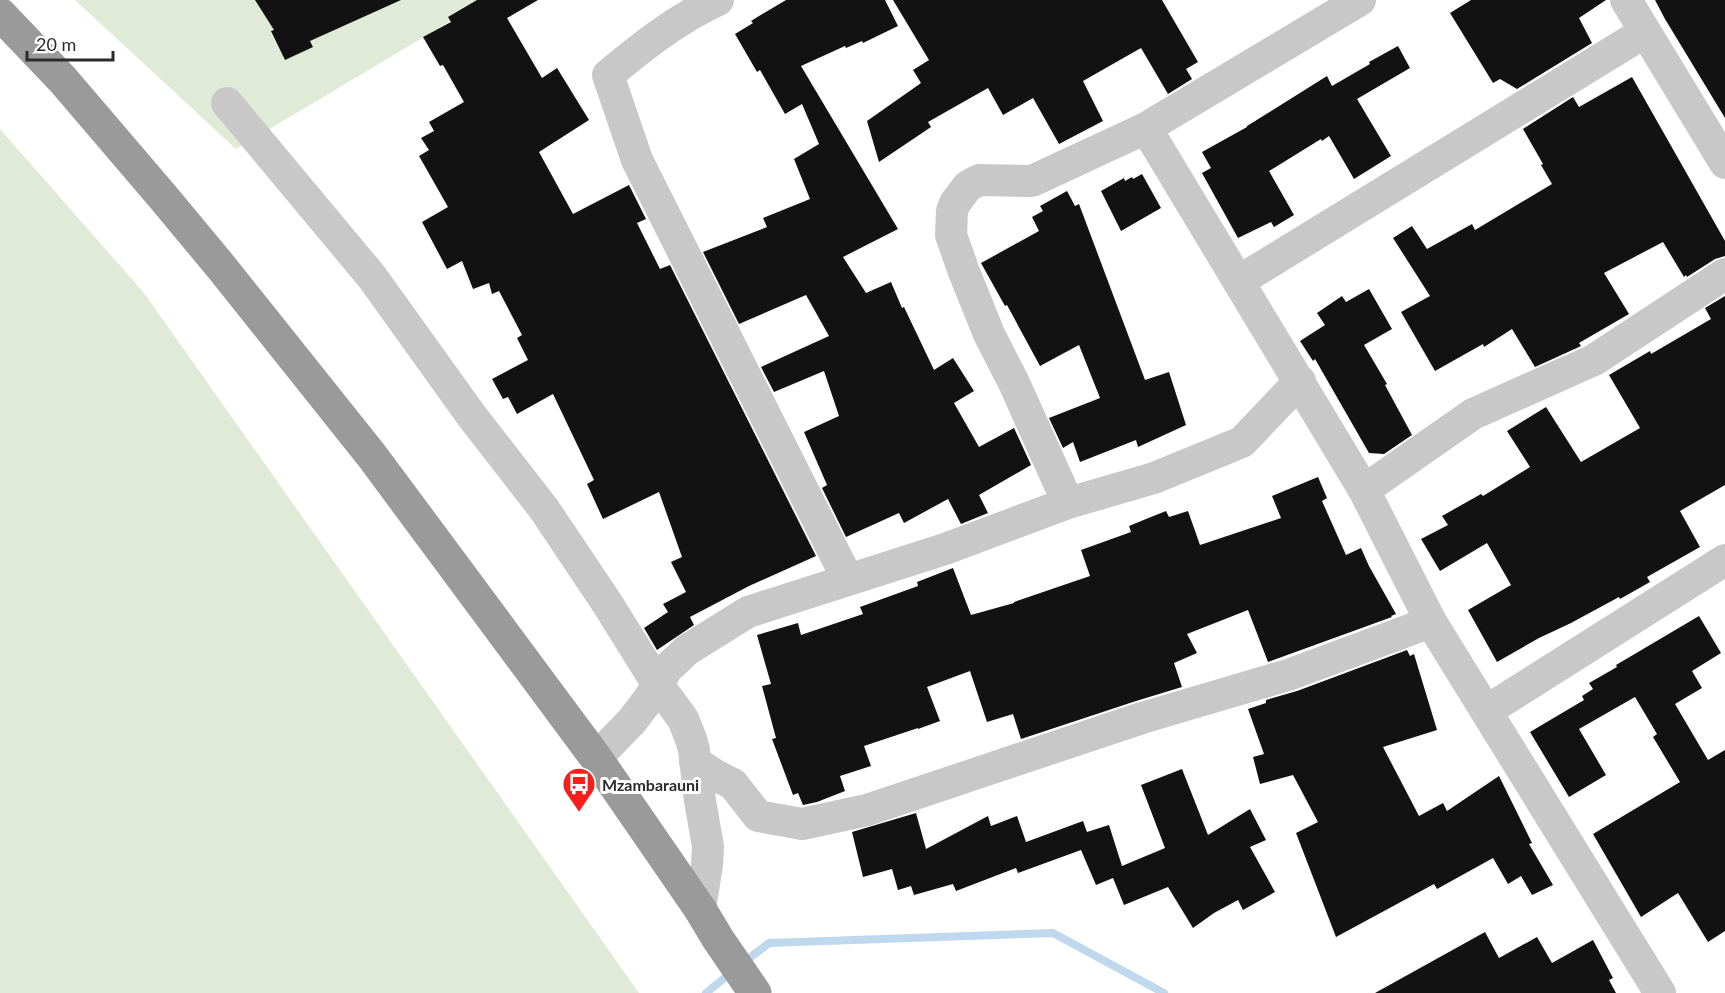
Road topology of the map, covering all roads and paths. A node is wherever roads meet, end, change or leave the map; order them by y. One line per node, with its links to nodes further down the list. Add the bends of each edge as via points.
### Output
1 (718, 0): 15 (street, via 656,35 608,75 637,160)
2 (1360, 0): 7 (street)
3 (1626, 0): 5 (street)
4 (0, 14): 19 (highway, via 63,80 222,268 372,456)
5 (1645, 32): 8 (street); 10 (street)
6 (227, 103): 17 (street, via 372,277 559,530)
7 (1146, 128): 10 (street); 13 (street, via 1032,181 979,180 968,186 952,211 951,235 964,272)
8 (1725, 163)
9 (1725, 274): 12 (street, via 1594,360 1473,414)
10 (1239, 281): 11 (street)
11 (1300, 381): 12 (street); 13 (street, via 1242,442 1154,478)
12 (1364, 490): 16 (street)
13 (1068, 503): 15 (street)
14 (1721, 573): 18 (street)
15 (848, 580): 17 (street, via 748,612 687,650 666,669)
16 (1431, 622): 18 (street); 20 (street, via 1291,674 1142,718 867,810 802,824 758,816 734,784)
17 (658, 684): 19 (street, via 632,721); 20 (street, via 683,719)
18 (1488, 710): 23 (street)
19 (596, 758): 21 (highway)
20 (695, 762): 21 (street, via 708,846)
21 (700, 909): 22 (highway)
22 (755, 993)
23 (1660, 993)

